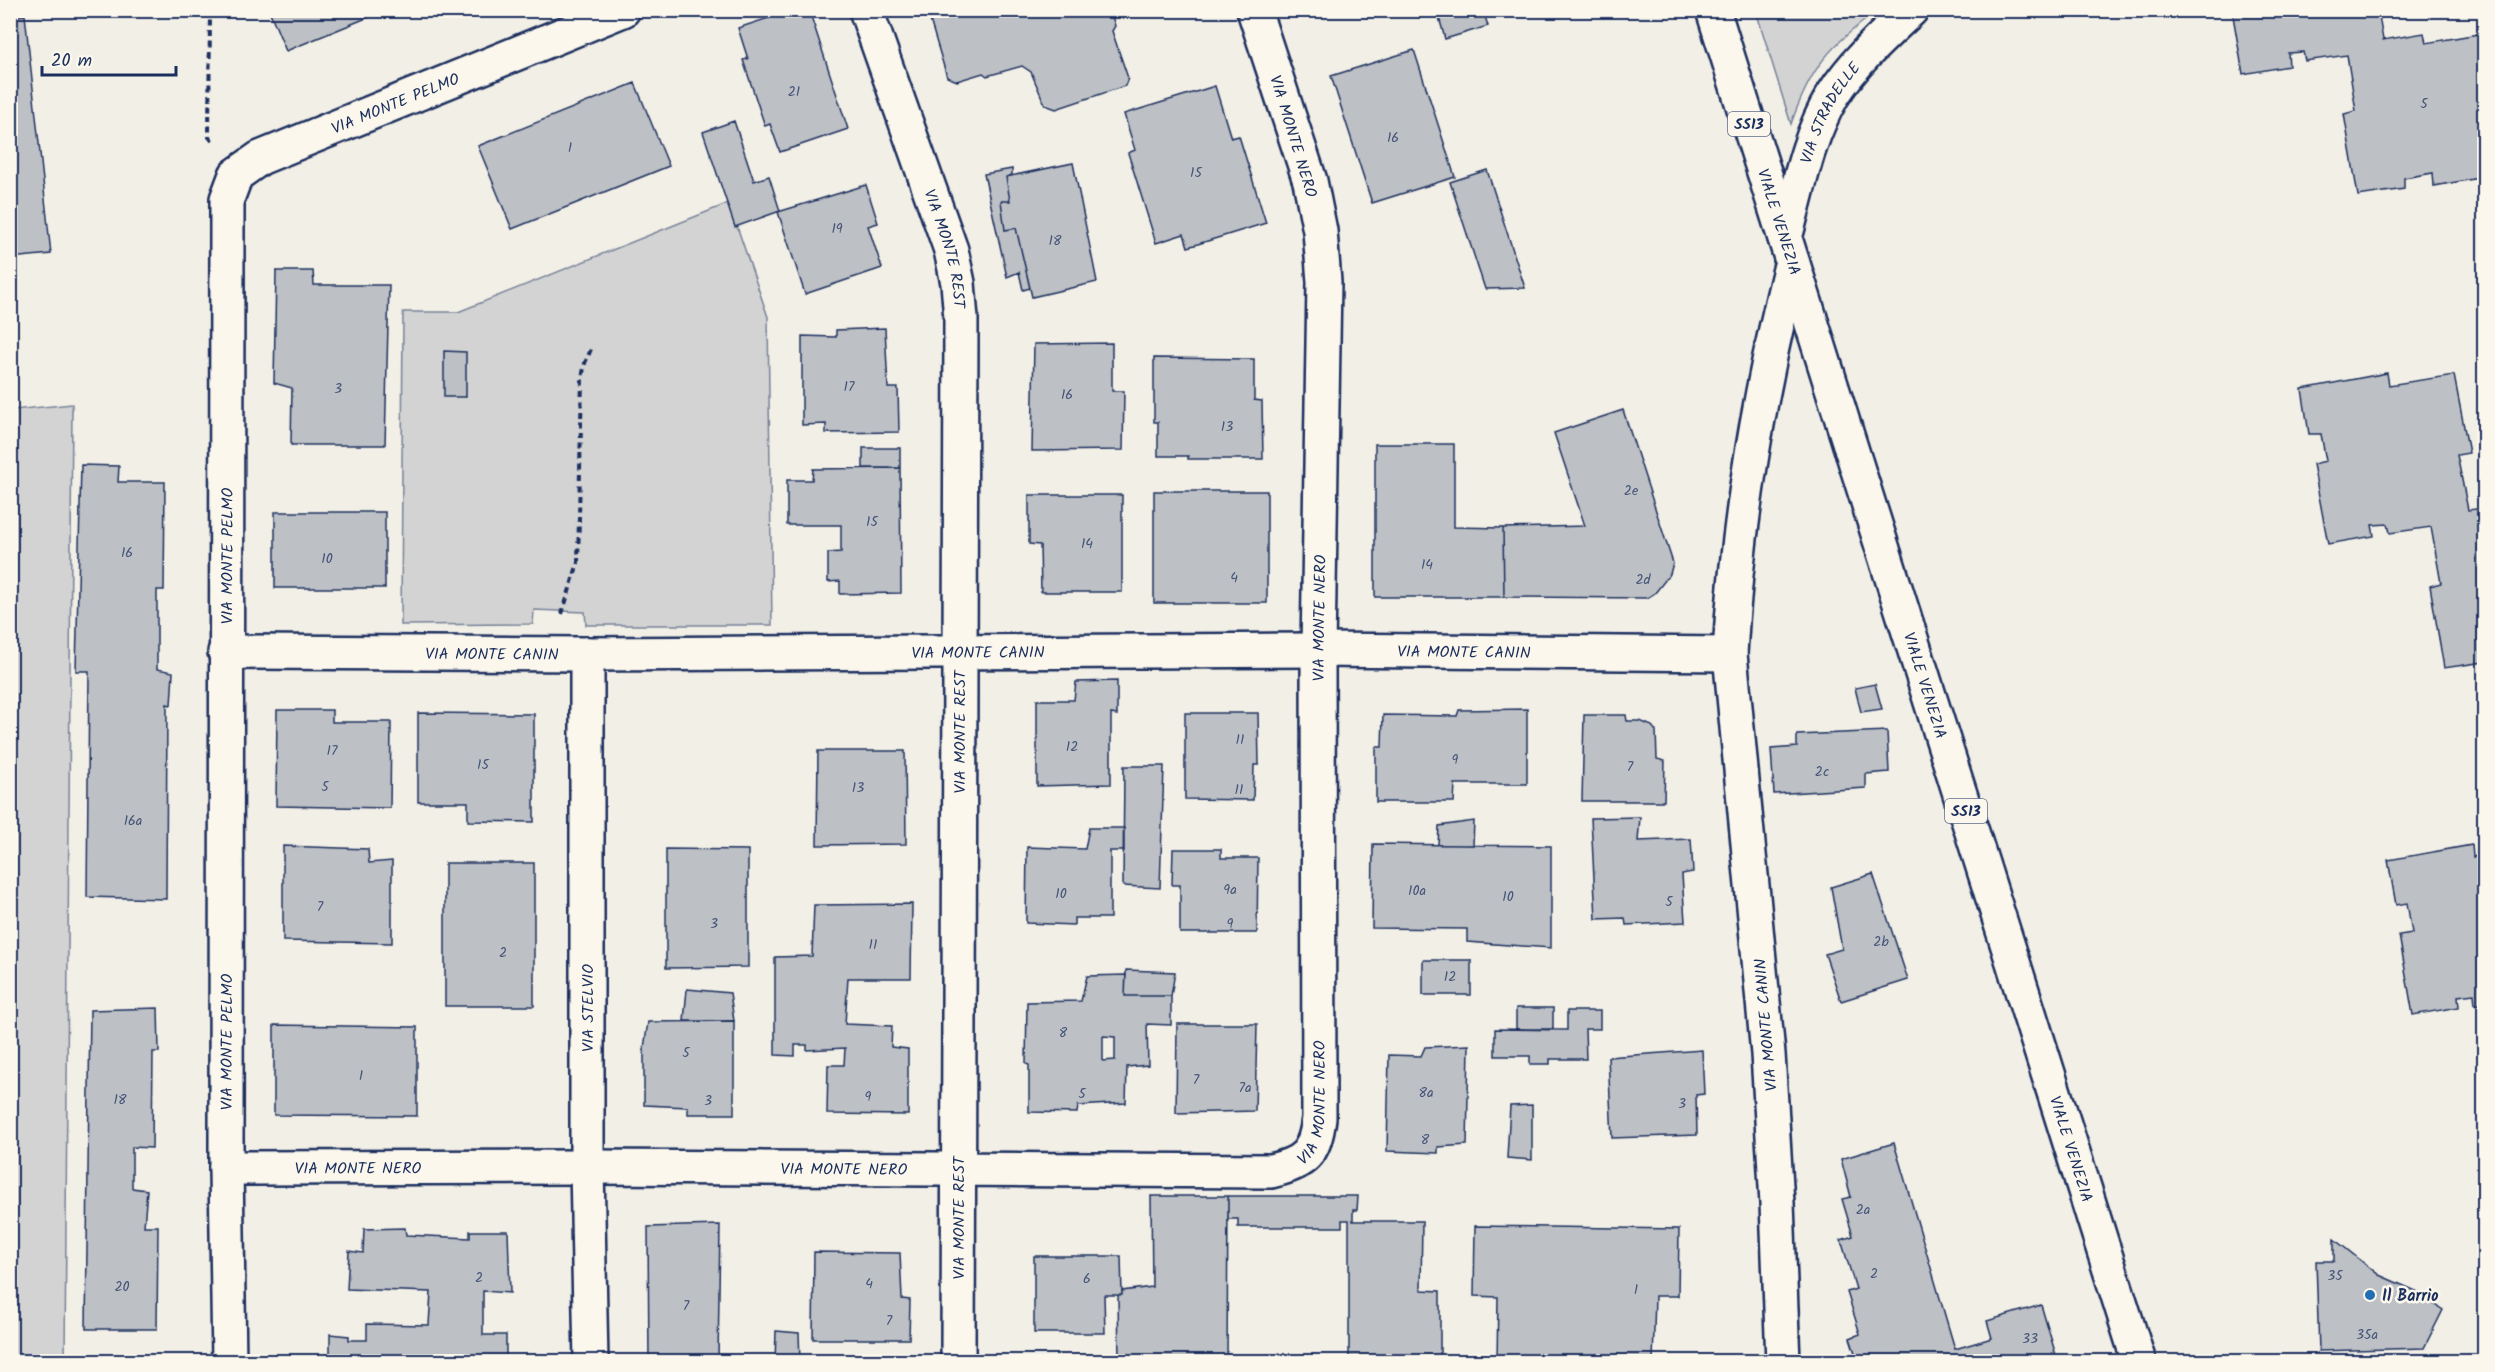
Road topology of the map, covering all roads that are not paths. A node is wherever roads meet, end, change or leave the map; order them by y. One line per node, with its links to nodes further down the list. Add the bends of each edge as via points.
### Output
1 (623, 10): 9 (street, VIA MONTE PELMO, via 260,158 236,175 227,199)
2 (866, 10): 8 (street, VIA MONTE REST, via 951,250 958,283)
3 (1254, 10): 7 (street, VIA MONTE NERO, via 1310,182 1320,231 1324,282)
4 (1713, 10): 6 (street, VIALE VENEZIA / SS13)
5 (1911, 10): 6 (street, VIA STRADELLE, via 1871,47 1833,95 1810,146)
6 (1789, 249): 11 (street, VIA MONTE CANIN, via 1748,474); 19 (street, VIALE VENEZIA / SS13)
7 (1318, 650): 8 (street, VIA MONTE CANIN); 11 (street, VIA MONTE CANIN); 14 (street, VIA MONTE NERO, via 1319,1118 1317,1138 1309,1154 1294,1166 1271,1171)
8 (959, 651): 10 (street, VIA MONTE CANIN); 14 (street, VIA MONTE REST)
9 (225, 652): 10 (street, VIA MONTE CANIN); 13 (street, VIA MONTE PELMO)
10 (575, 654): 12 (street, VIA STELVIO)
11 (1730, 654): 18 (street, VIA MONTE CANIN, via 1768,1054)
12 (587, 1167): 13 (street, VIA MONTE NERO); 14 (street, VIA MONTE NERO); 16 (street, VIA STELVIO)
13 (226, 1168): 15 (street, VIA MONTE PELMO)
14 (957, 1170): 17 (street, VIA MONTE REST)
15 (229, 1362)
16 (591, 1362)
17 (958, 1362)
18 (1783, 1362)
19 (2139, 1362)

